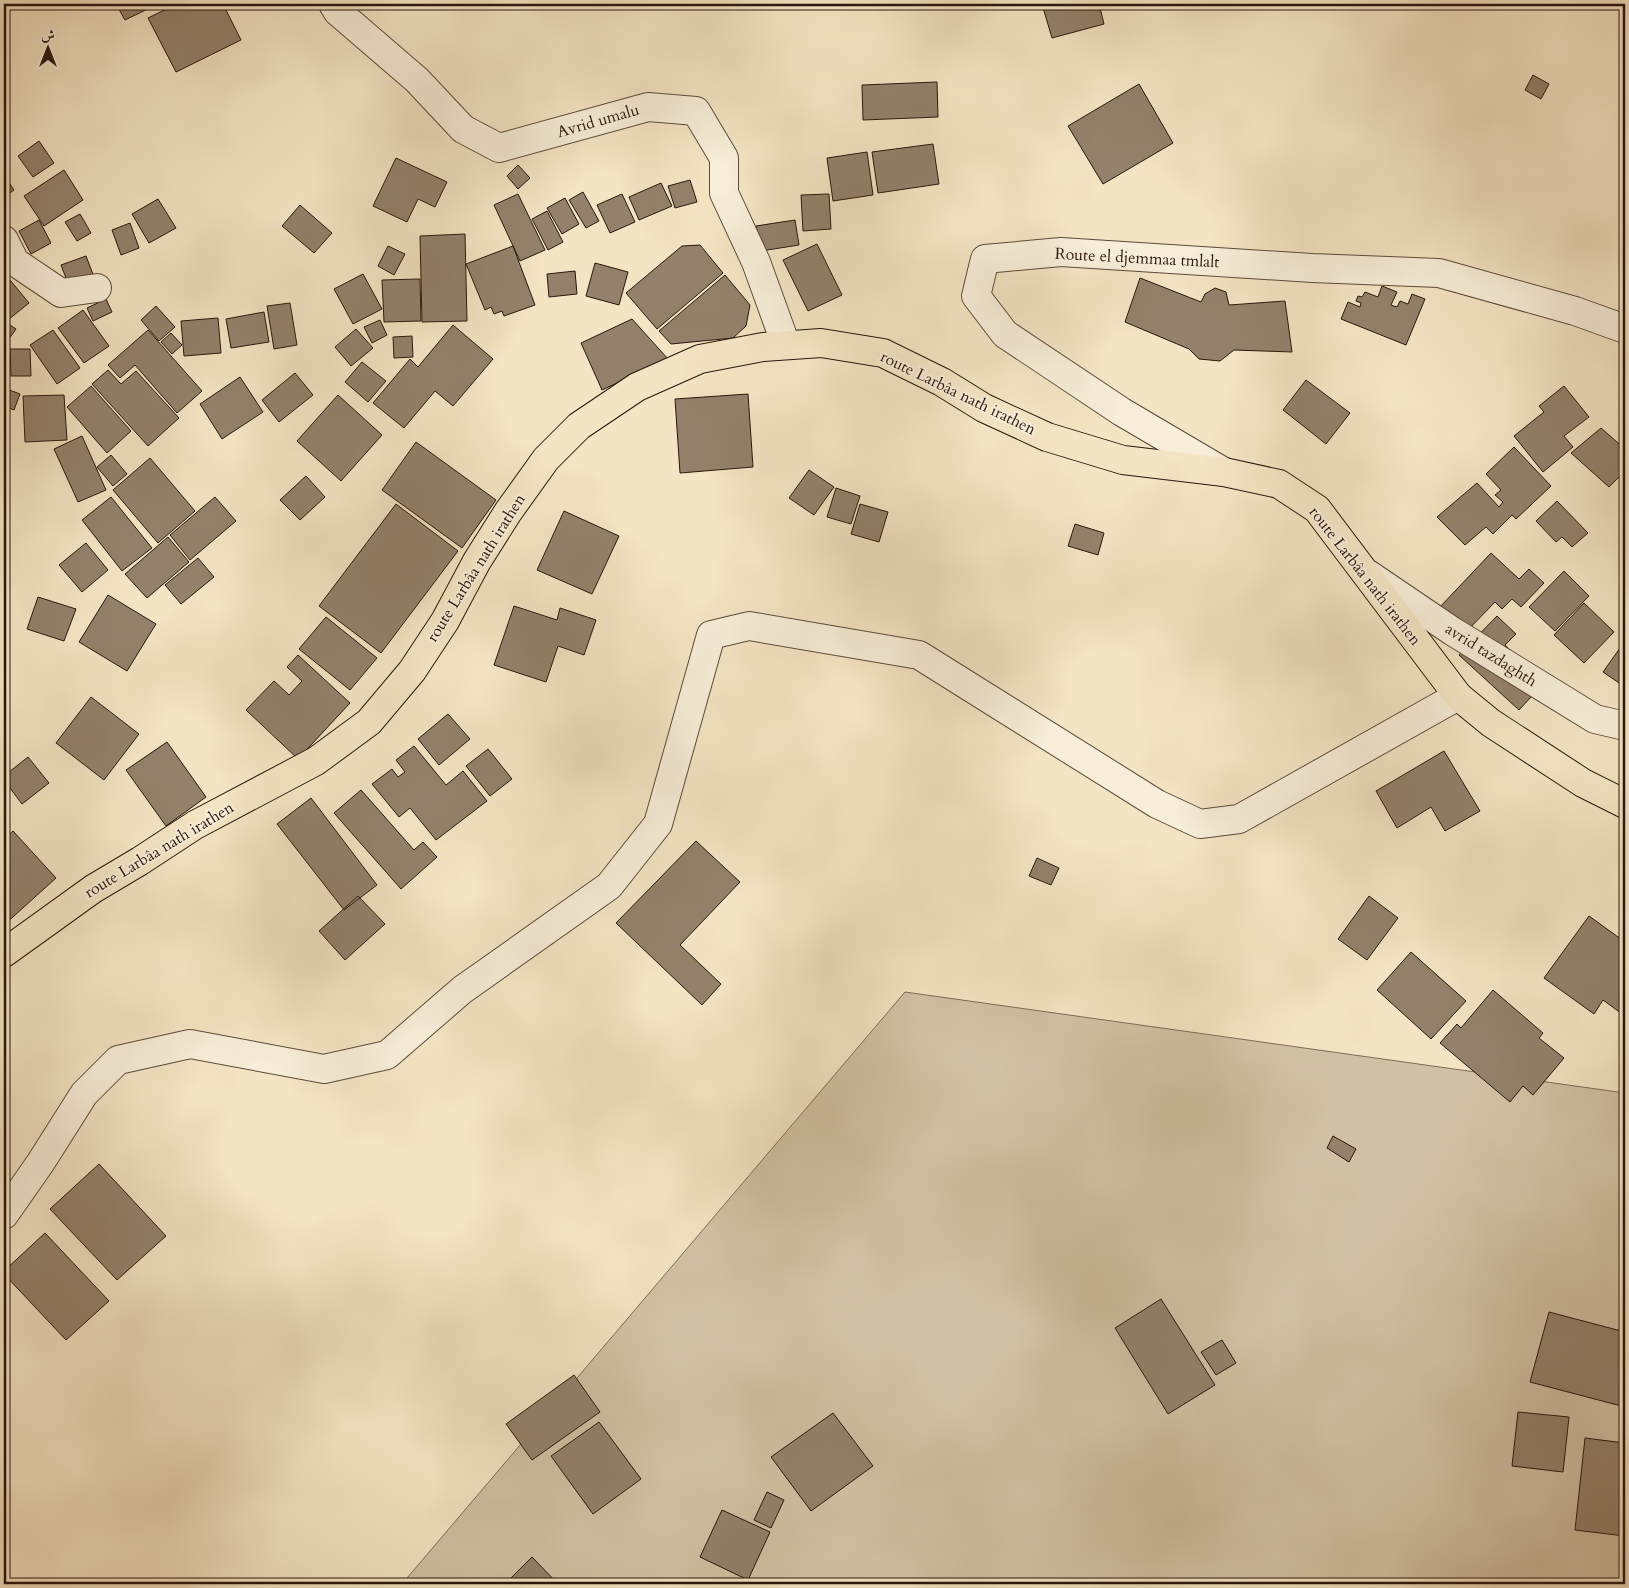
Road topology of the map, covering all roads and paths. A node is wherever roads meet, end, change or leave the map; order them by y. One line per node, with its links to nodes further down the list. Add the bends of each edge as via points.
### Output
1 (333, 4): 5 (street, Avrid umalu, via 338,12 417,80 463,129 500,148 648,107 696,111 724,158 724,193 756,262)
2 (4, 240): 3 (street, via 15,262 61,293)
3 (98, 288)
4 (1625, 329): 6 (street, Route el djemmaa tmlalt, via 1574,311 1439,273 1061,252 985,259 976,296 1005,334 1122,412)
5 (786, 345): 6 (main road, route Larbâa nath irathen, via 821,343 883,353 942,382 984,408 1047,437 1123,460); 11 (main road, route Larbâa nath irathen, via 700,359 637,387 579,426 546,459 508,512 445,621 369,722 316,761 196,825 93,889)
6 (1224, 472): 7 (main road, route Larbâa nath irathen, via 1279,484 1317,509)
7 (1363, 570): 8 (main road, route Larbâa nath irathen); 9 (street, avrid tazdaghth, via 1452,631 1595,719)
8 (1458, 696): 10 (main road, route Larbâa nath irathen, via 1490,723 1567,773); 12 (street, via 1239,818 1200,824 1157,804 919,655 749,626 711,635 658,824 609,886 462,990 388,1054 324,1069 190,1044 118,1060 84,1094)
9 (1625, 726)
10 (1625, 804)
11 (4, 953)
12 (4, 1215)

